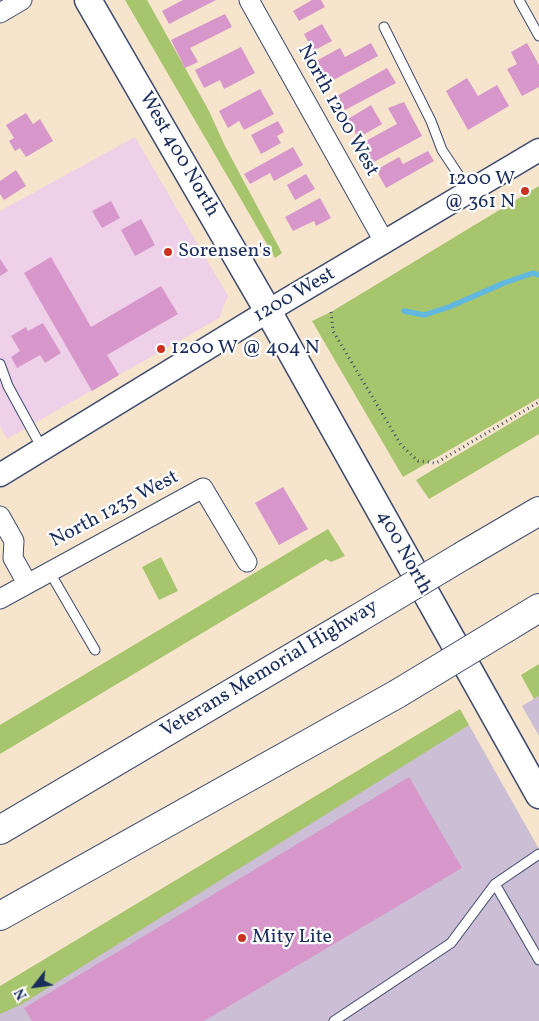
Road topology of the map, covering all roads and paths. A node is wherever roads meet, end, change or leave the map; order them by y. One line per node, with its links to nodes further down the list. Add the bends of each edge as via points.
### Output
1 (22, 0): 5 (street)
2 (88, 0): 11 (main road, West 400 North)
3 (249, 0): 10 (street, North 1200 West)
4 (519, 0): 7 (lane)
5 (0, 13)
6 (384, 27): 9 (lane, via 442,150)
7 (539, 36)
8 (539, 150): 9 (street, 1200 West)
9 (470, 192): 10 (street, 1200 West)
10 (385, 243): 11 (street, 1200 West)
11 (268, 311): 15 (street, 1200 West); 26 (main road, 400 North)
12 (330, 312): 14 (path, via 333,331 401,445 418,461 436,463)
13 (0, 364): 15 (lane, via 8,386)
14 (539, 402)
15 (43, 450): 16 (street, 1200 West)
16 (0, 474)
17 (539, 511): 27 (highway, Veterans Memorial Highway, bridge)
18 (0, 516): 19 (street, via 14,541)
19 (7, 555): 22 (street)
20 (247, 562): 21 (street, North 1235 West, via 203,488)
21 (49, 571): 22 (street, North 1235 West); 25 (lane)
22 (27, 584): 23 (street, North 1235 West)
23 (0, 599)
24 (539, 608): 30 (highway, bridge, via 397,694)
25 (95, 650)
26 (539, 795)
27 (0, 830)
28 (539, 854): 29 (lane)
29 (495, 884): 31 (lane); 32 (lane, via 451,943)
30 (0, 916)
31 (539, 960)
32 (334, 1021)

